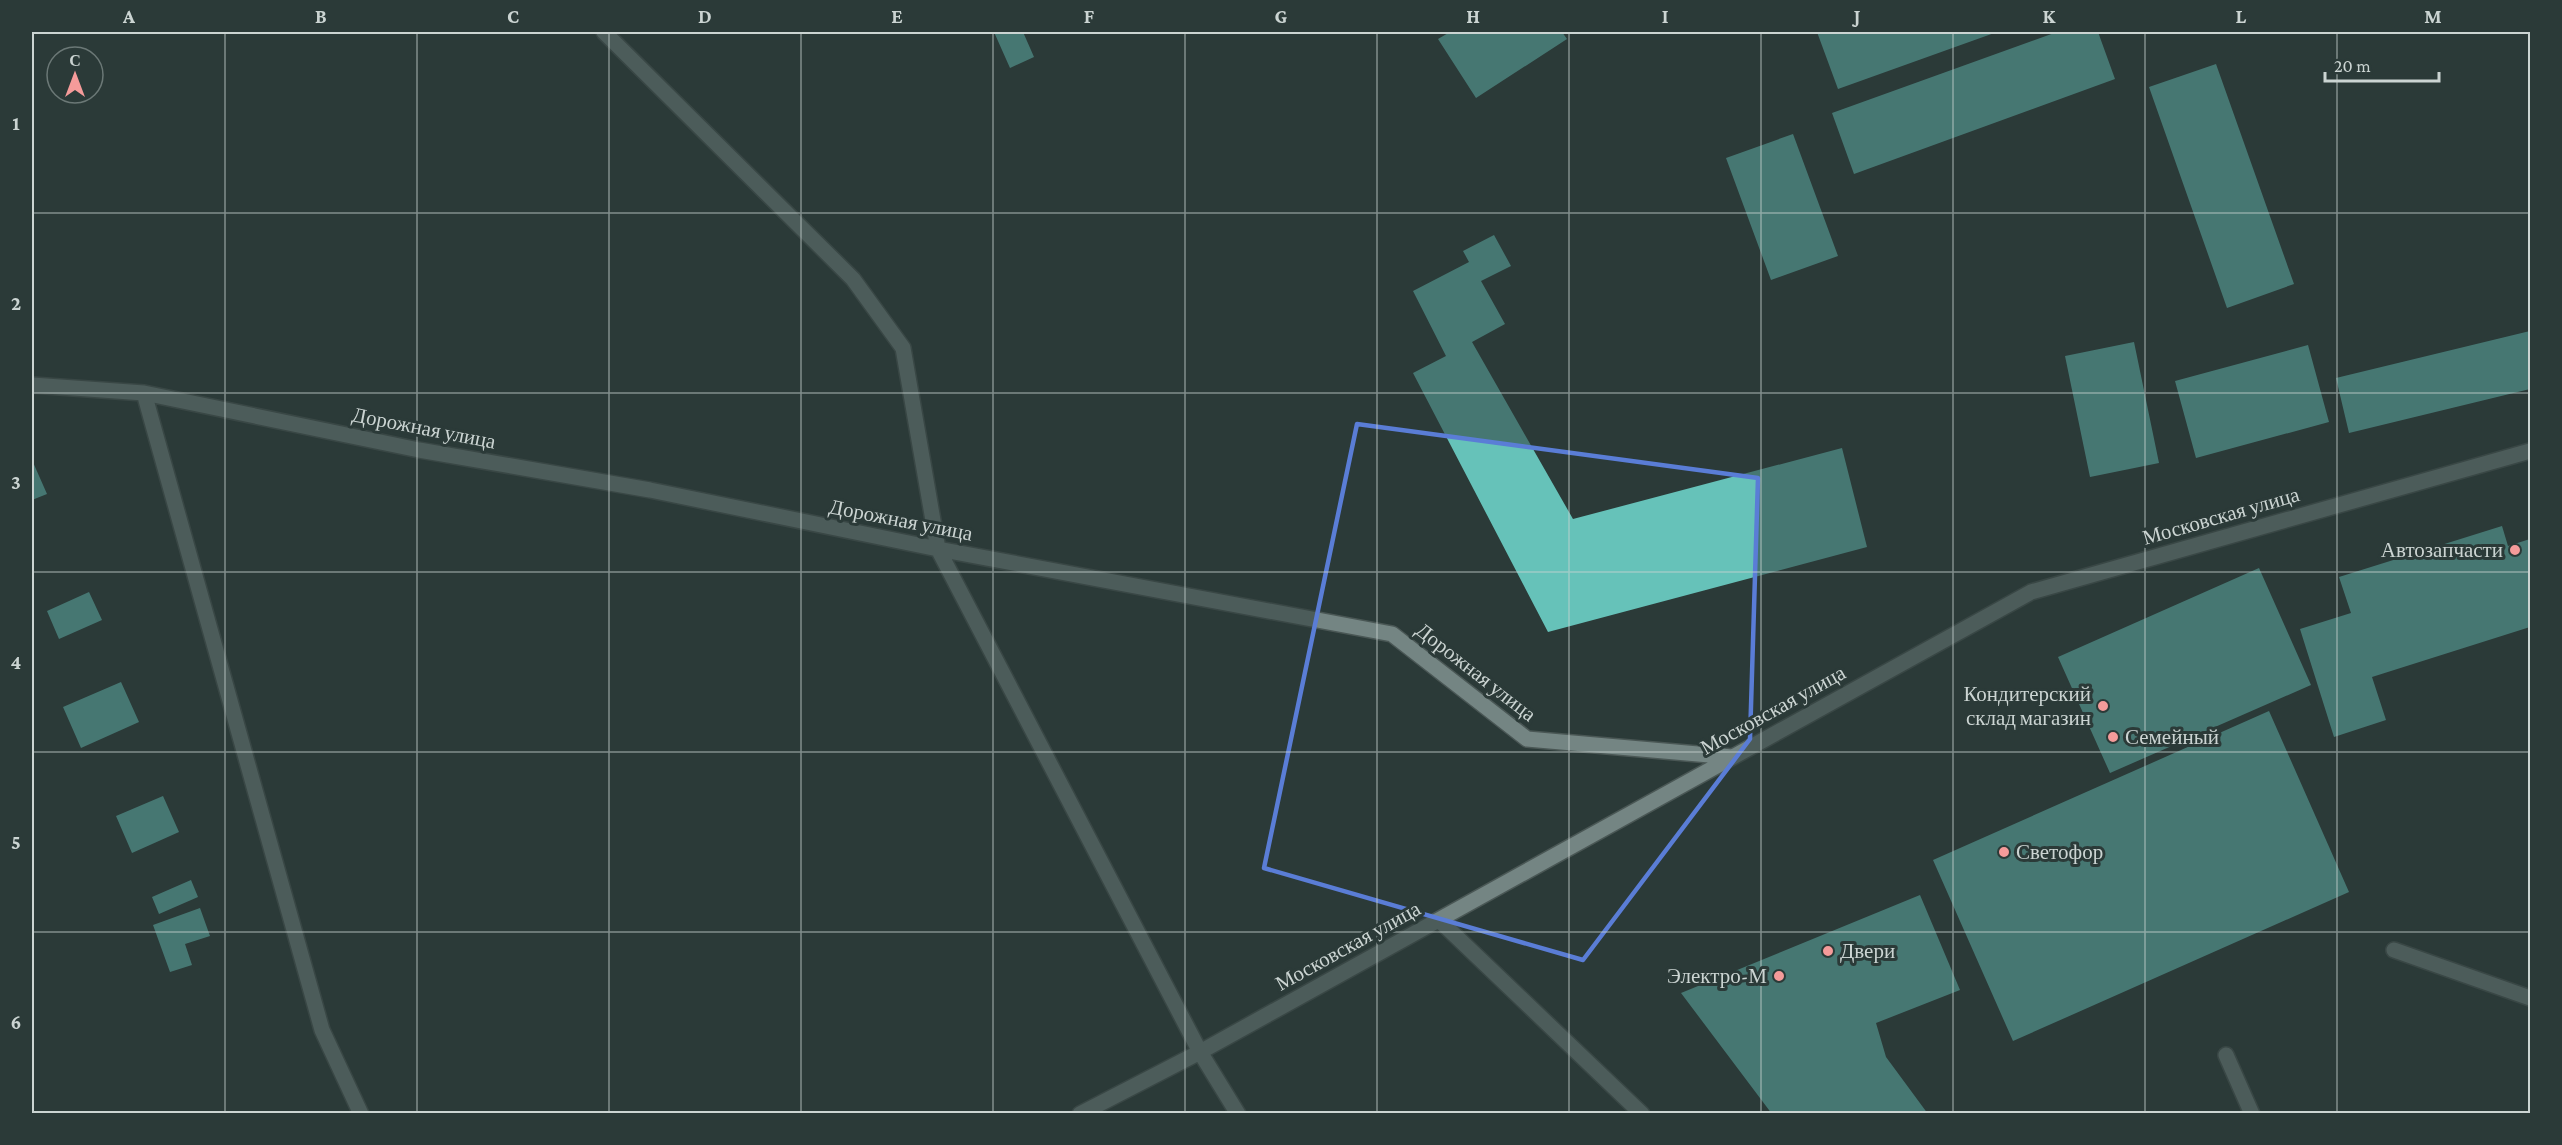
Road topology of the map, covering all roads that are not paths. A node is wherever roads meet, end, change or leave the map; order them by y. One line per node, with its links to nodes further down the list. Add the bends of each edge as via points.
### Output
1 (604, 32): 5 (street, via 853,279 903,348)
2 (32, 385): 3 (street, Дорожная улица)
3 (144, 393): 5 (street, Дорожная улица, via 418,450 650,490); 12 (street, via 322,1030)
4 (2530, 451): 6 (street, Московская улица, via 2031,592)
5 (938, 549): 6 (street, Дорожная улица, via 1392,634 1527,740); 10 (street)
6 (1732, 757): 7 (street, Московская улица)
7 (1439, 920): 10 (street, Московская улица); 15 (street)
8 (2394, 950): 9 (street)
9 (2530, 998)
10 (1200, 1052): 13 (street, Московская улица); 14 (street)
11 (2226, 1054): 16 (street)
12 (361, 1113)
13 (1080, 1113)
14 (1238, 1113)
15 (1642, 1113)
16 (2252, 1113)

